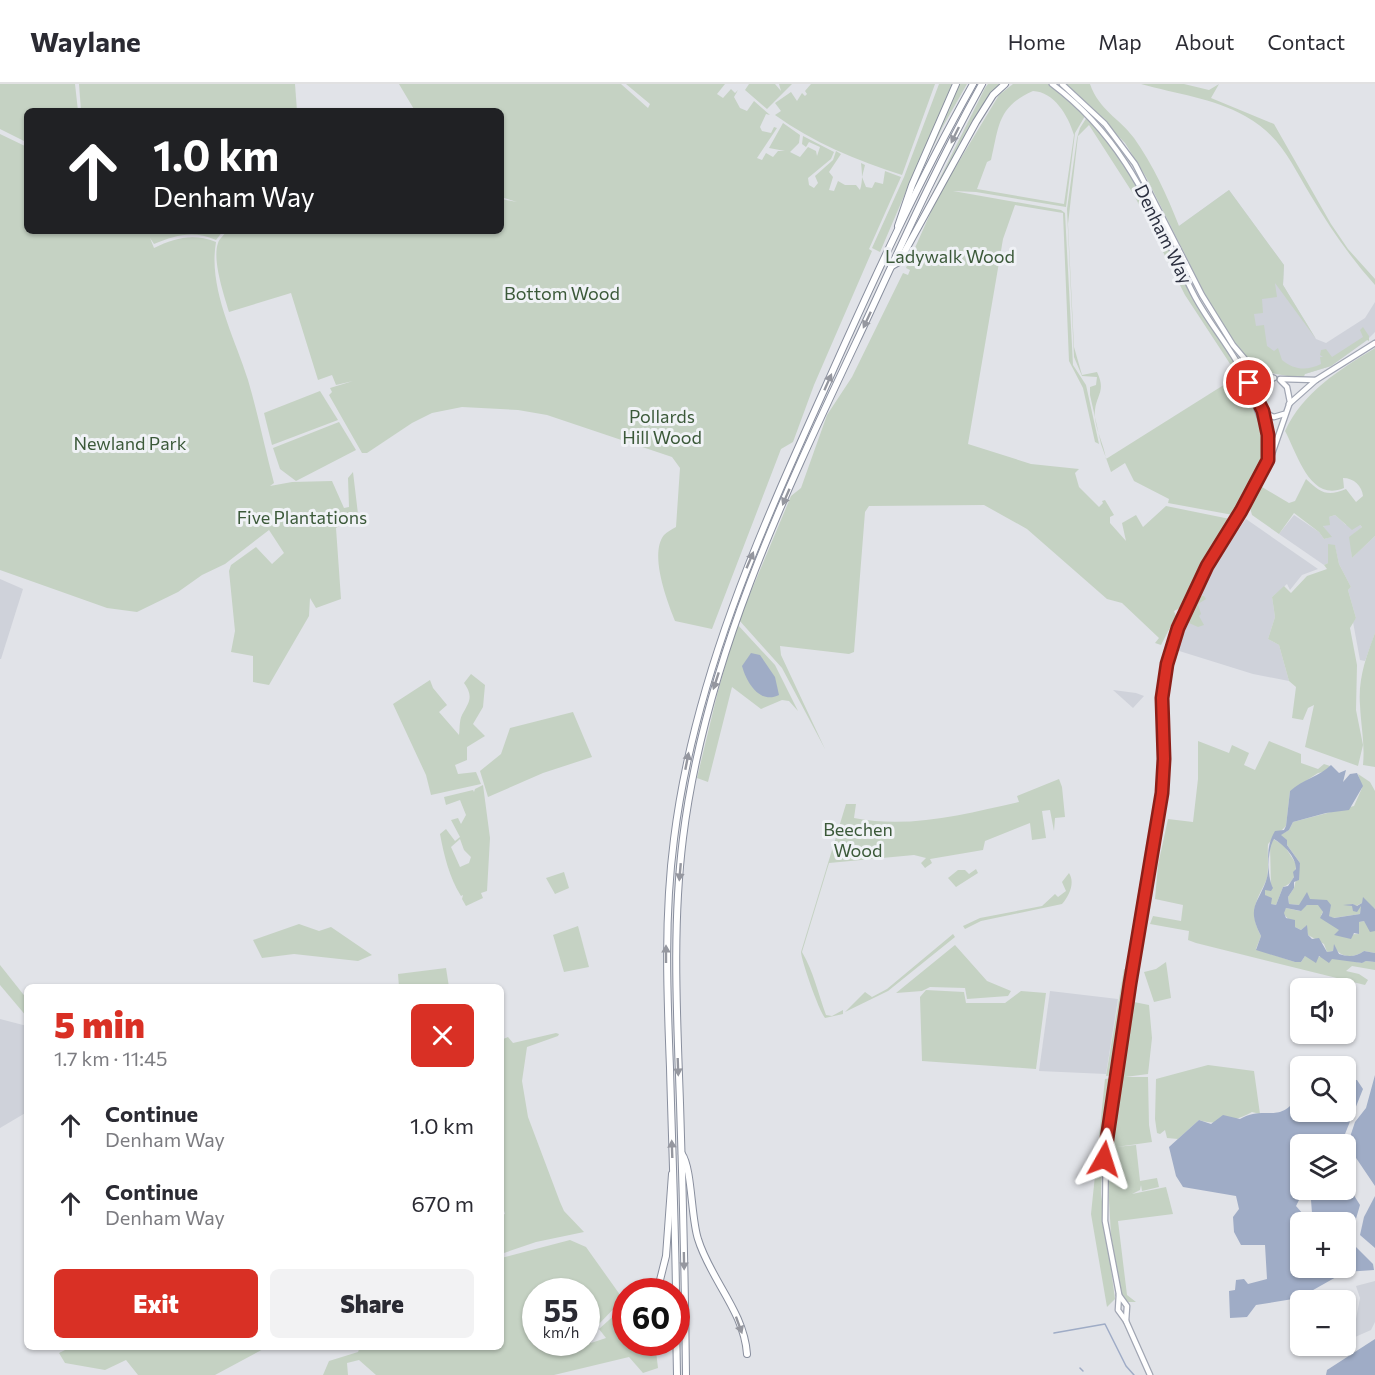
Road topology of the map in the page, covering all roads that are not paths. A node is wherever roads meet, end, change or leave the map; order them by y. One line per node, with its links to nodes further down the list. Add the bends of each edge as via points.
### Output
1 (956, 84): 9 (highway, via 912,185)
2 (973, 84): 9 (highway)
3 (982, 84): 10 (highway, one-way to 10)
4 (1005, 84): 10 (highway, via 980,115)
5 (1053, 84): 7 (main road, Denham Way)
6 (1062, 84): 7 (main road, Denham Way)
7 (1086, 108): 8 (main road, Denham Way)
8 (1095, 117): 12 (main road, Denham Way, via 1134,174 1194,295); 13 (main road, Denham Way, via 1120,143 1143,178 1202,295 1233,345 1253,370)
9 (898, 229): 23 (highway, one-way to 9, via 666,976 669,889 688,754 703,691 727,618 792,461)
10 (892, 267): 22 (highway, one-way to 22, via 800,464 735,621 712,694 683,842 675,962)
11 (1375, 343): 15 (main road)
12 (1244, 375): 16 (main road, Denham Way); 20 (main road, via 1262,421)
13 (1274, 378): 14 (main road); 16 (main road, via 1261,383)
14 (1280, 380): 15 (main road); 17 (main road, via 1288,388)
15 (1316, 380): 17 (main road)
16 (1257, 398): 18 (main road)
17 (1289, 404): 19 (main road)
18 (1263, 411): 19 (main road, via 1274,417); 20 (main road)
19 (1284, 414): 21 (main road)
20 (1268, 450): 21 (main road)
21 (1268, 460): 26 (main road, via 1207,566 1167,664 1162,698 1162,793 1107,1132 1104,1181 1108,1247)
22 (681, 1153): 30 (highway, one-way to 30, via 686,1160 698,1242 735,1313); 33 (highway, one-way to 33)
23 (673, 1170): 24 (highway); 25 (highway)
24 (661, 1278)
25 (676, 1278)
26 (1121, 1304): 27 (main road); 28 (main road)
27 (1126, 1311): 28 (main road); 29 (main road)
28 (1120, 1313): 29 (main road)
29 (1126, 1322): 34 (main road)
30 (747, 1354)
31 (677, 1356): 32 (highway)
32 (677, 1375)
33 (686, 1375)
34 (1150, 1375)

